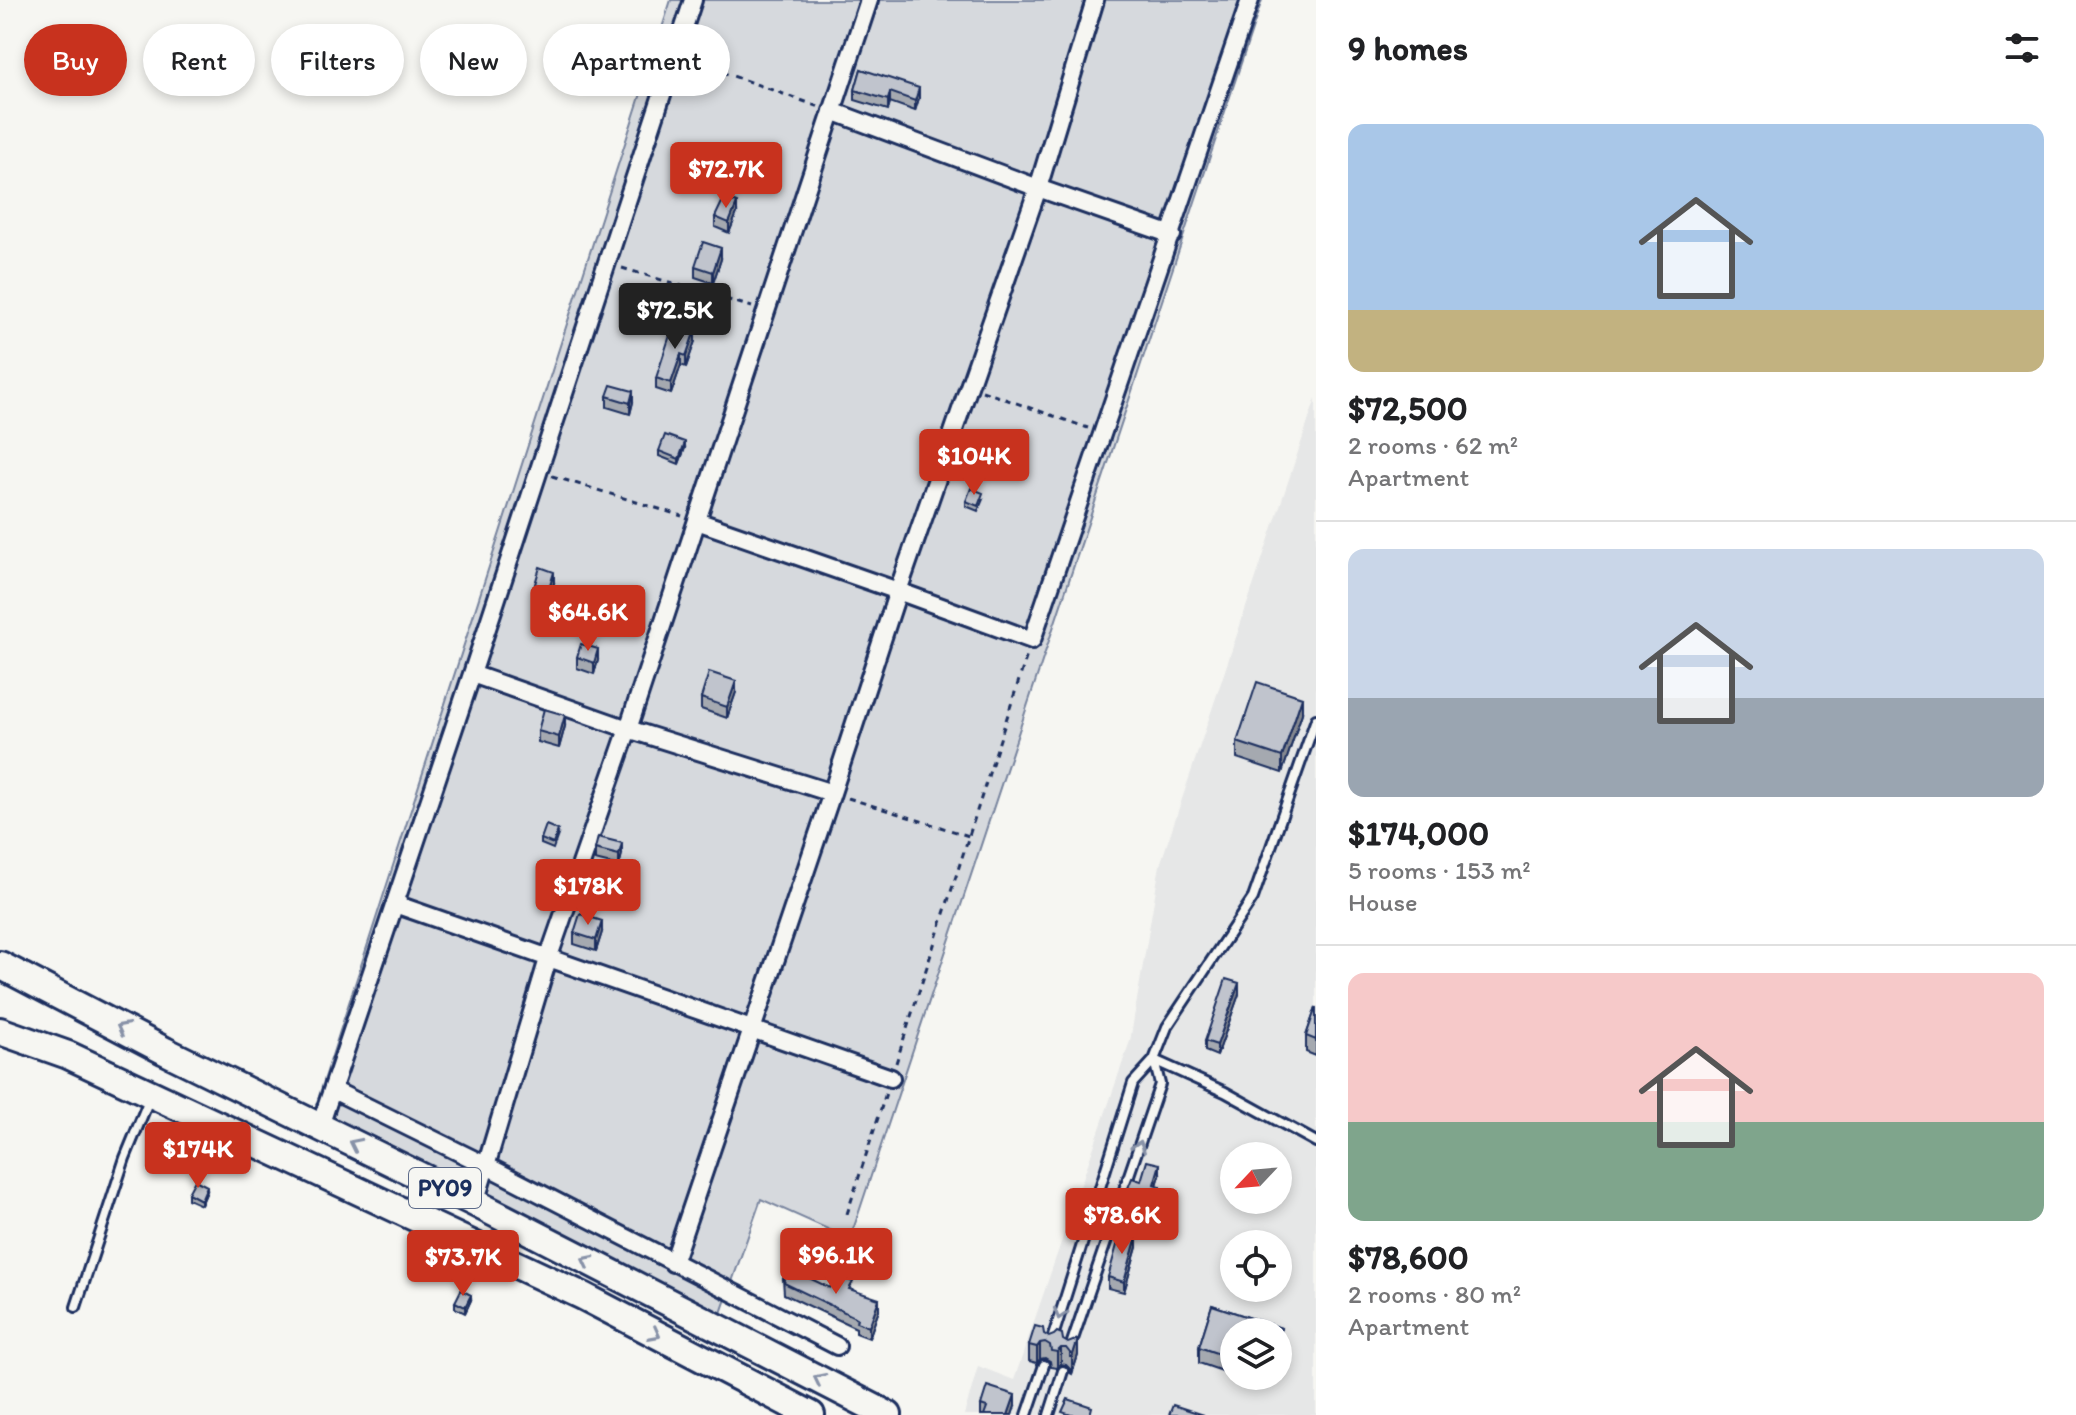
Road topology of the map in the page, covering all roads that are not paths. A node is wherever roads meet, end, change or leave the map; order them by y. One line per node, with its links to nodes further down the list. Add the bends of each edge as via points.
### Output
1 (693, 0): 10 (street)
2 (869, 0): 5 (street)
3 (1095, 0): 6 (street)
4 (1250, 0): 7 (street)
5 (832, 111): 6 (street); 8 (street)
6 (1038, 188): 7 (street); 9 (street)
7 (1172, 235): 9 (street, via 1032,640)
8 (697, 521): 9 (street); 12 (street)
9 (898, 591): 13 (street)
10 (472, 674): 12 (street); 14 (street)
11 (1316, 719): 19 (lane, via 1253,898 1167,1027)
12 (628, 729): 13 (street); 15 (street)
13 (832, 793): 17 (street)
14 (395, 904): 15 (street); 21 (street)
15 (548, 959): 17 (street); 25 (street)
16 (0, 965): 23 (highway, PY09, one-way to 16)
17 (752, 1029): 20 (street); 27 (street)
18 (0, 1031): 22 (highway, PY09, via 68,1055)
19 (1154, 1060): 24 (lane); 30 (lane, one-way to 30, via 1133,1083); 31 (lane, one-way to 19, via 1160,1084)
20 (891, 1078)
21 (333, 1090): 23 (street); 25 (street)
22 (151, 1094): 28 (lane); 34 (highway, PY09, one-way to 34, via 583,1296)
23 (320, 1126): 26 (highway, PY09, one-way to 23)
24 (1316, 1142)
25 (487, 1166): 26 (street); 27 (street)
26 (475, 1203): 35 (highway, PY09, one-way to 26)
27 (673, 1263): 29 (street)
28 (76, 1307)
29 (837, 1346)
30 (1050, 1346)
31 (1069, 1352)
32 (1044, 1365): 36 (lane)
33 (1063, 1371): 37 (lane)
34 (811, 1415)
35 (888, 1415)
36 (1027, 1415)
37 (1049, 1415)

